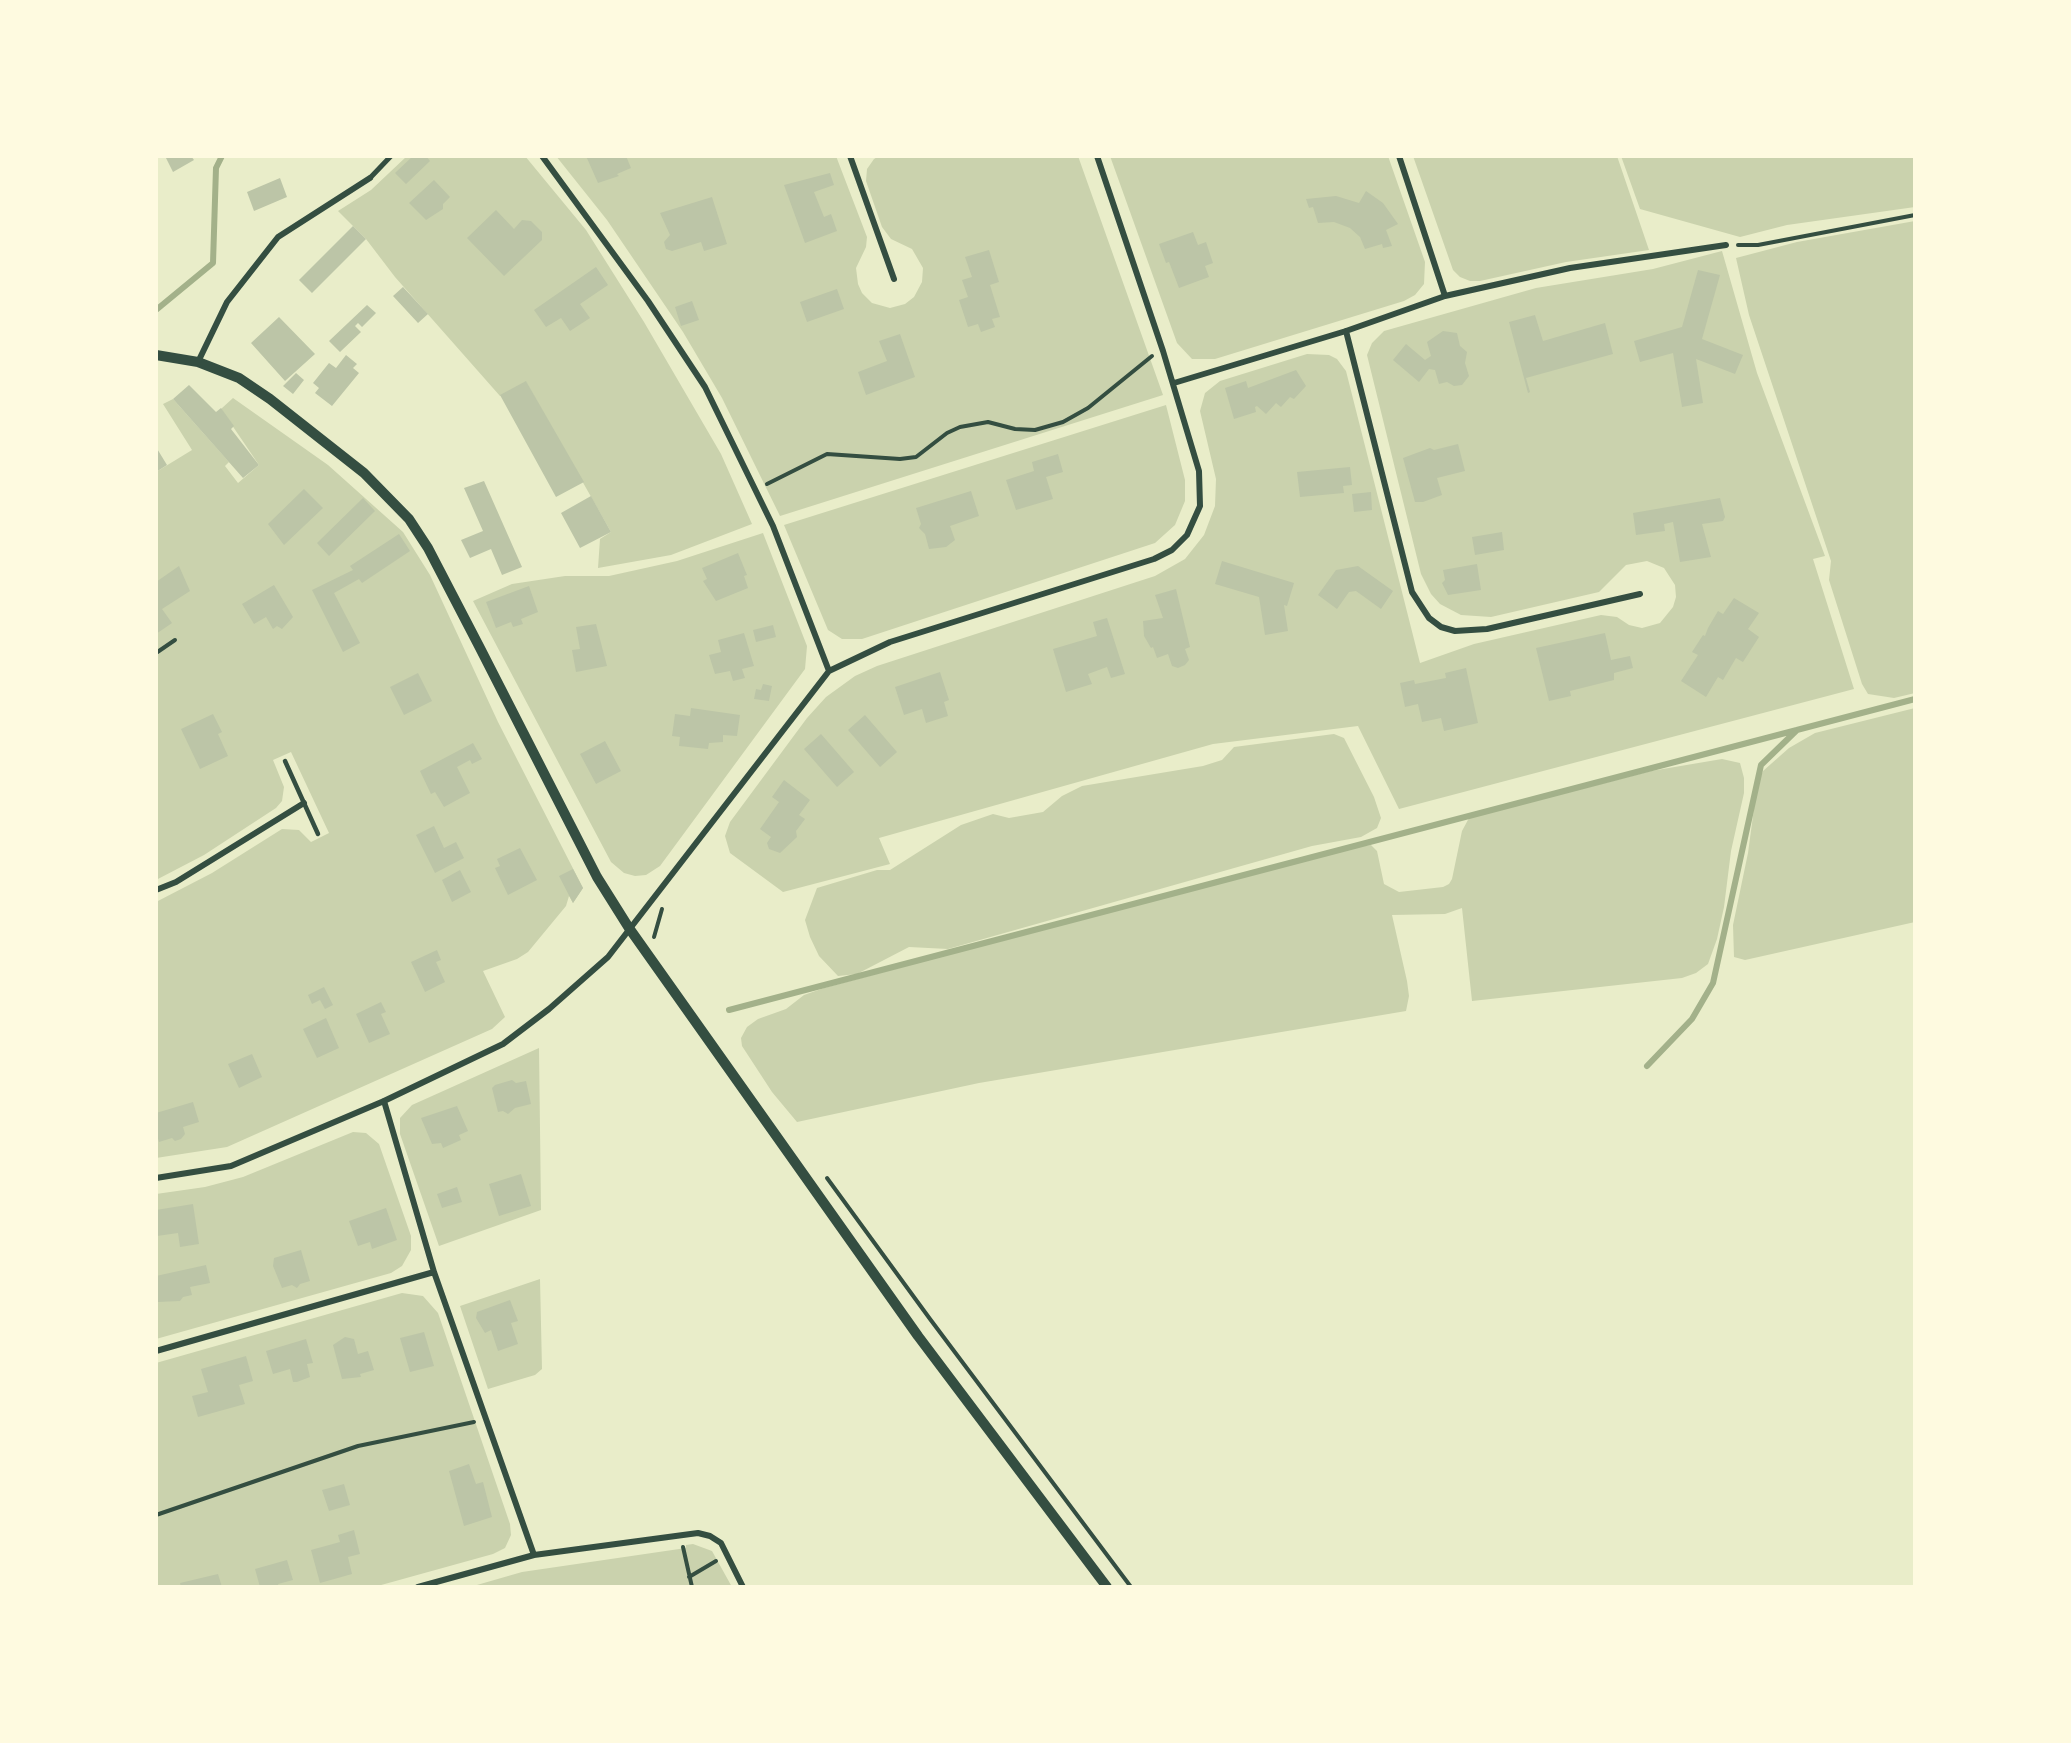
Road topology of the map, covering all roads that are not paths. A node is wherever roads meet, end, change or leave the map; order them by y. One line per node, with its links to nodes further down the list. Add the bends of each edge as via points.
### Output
1 (391, 156): 6 (street)
2 (542, 156): 15 (street, via 648,301 698,378 773,526)
3 (850, 156): 8 (street)
4 (1097, 156): 13 (street)
5 (1399, 156): 9 (street)
6 (369, 178): 12 (street, via 278,237 227,302)
7 (1726, 244): 9 (street, via 1570,268)
8 (894, 279)
9 (1444, 296): 10 (street)
10 (1346, 331): 13 (street); 14 (street, via 1412,592 1429,618 1455,632 1479,630)
11 (156, 355): 12 (street)
12 (198, 362): 20 (street, via 220,368 270,399 364,473 409,519 470,628 597,877)
13 (1174, 383): 15 (street, via 1201,488 1195,522 1172,550 1154,560 890,642)
14 (1640, 594)
15 (829, 672): 20 (street)
16 (285, 761): 17 (lane)
17 (304, 803): 18 (lane); 19 (street, via 176,882)
18 (318, 834)
19 (156, 890)
20 (629, 928): 21 (street, via 608,957 502,1044); 28 (street, via 918,1336)
21 (384, 1101): 22 (street, via 231,1166); 23 (street)
22 (156, 1178)
23 (434, 1272): 24 (street); 25 (street)
24 (156, 1351)
25 (534, 1555): 26 (street); 27 (street, via 698,1533 721,1543)
26 (417, 1587)
27 (744, 1587)
28 (1107, 1587)

